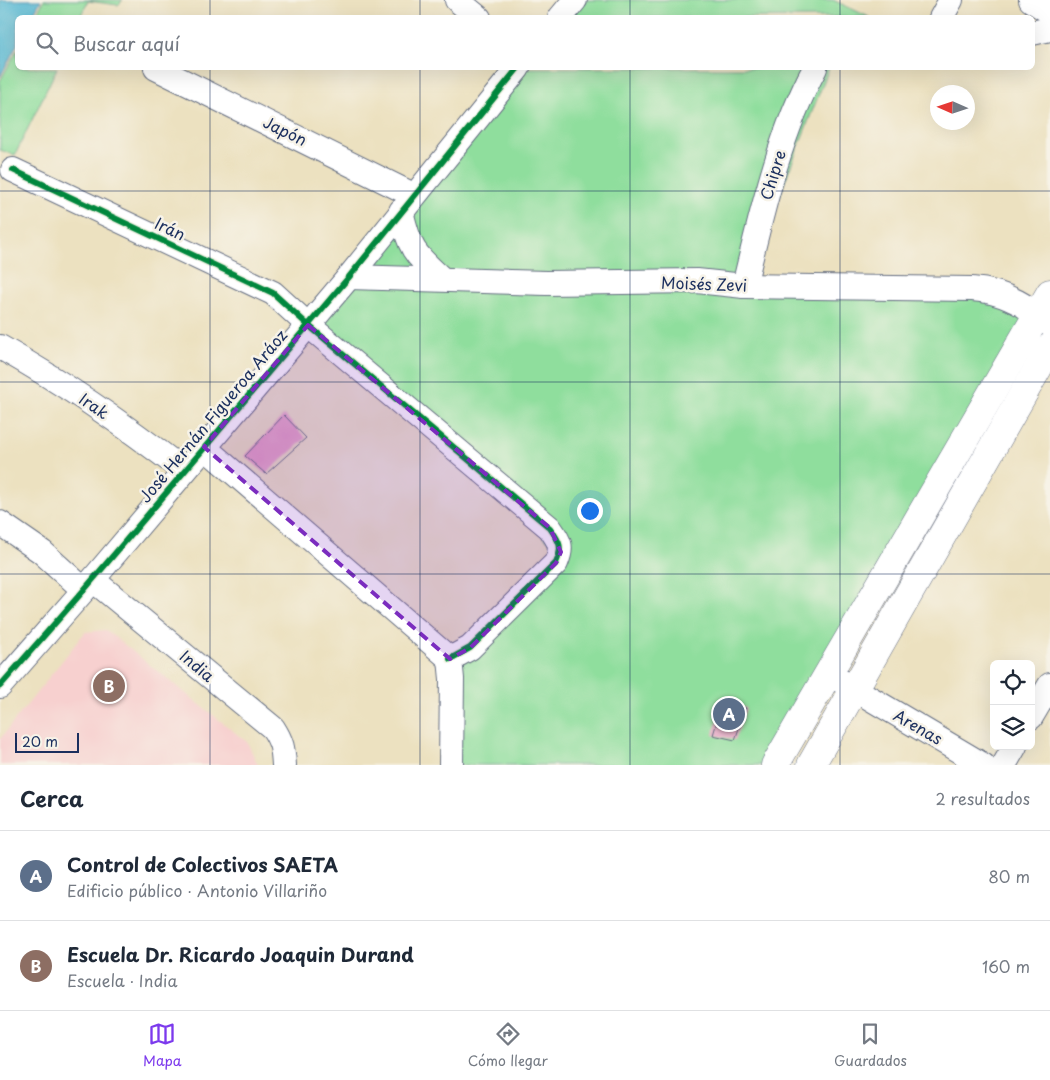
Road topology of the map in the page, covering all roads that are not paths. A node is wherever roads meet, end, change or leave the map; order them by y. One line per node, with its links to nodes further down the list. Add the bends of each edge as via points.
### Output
1 (457, 0): 6 (street)
2 (575, 0): 7 (street)
3 (951, 0): 8 (street)
4 (1031, 0): 5 (street)
5 (1050, 12)
6 (475, 15)
7 (562, 15)
8 (943, 15)
9 (1050, 29): 10 (street)
10 (1035, 32)
11 (160, 70): 15 (street, Japón)
12 (516, 70): 15 (street, José Hernán Figueroa Aráoz)
13 (814, 70): 18 (street, Chipre, via 783,143)
14 (13, 170): 20 (street, Irán, via 273,293)
15 (407, 203): 16 (street, José Hernán Figueroa Aráoz); 17 (street, via 407,237 420,260)
16 (349, 277): 17 (street, Moisés Zevi); 20 (street, José Hernán Figueroa Aráoz)
17 (442, 279): 18 (street, Moisés Zevi, via 546,283 697,281)
18 (744, 286): 19 (street, Moisés Zevi, via 988,290)
19 (1046, 310): 28 (street)
20 (308, 325): 23 (street, José Hernán Figueroa Aráoz); 27 (street, Irán, via 550,528 558,539 561,552 556,564 470,648)
21 (0, 347): 24 (street, Irak, via 40,369 138,435)
22 (1050, 347): 31 (street)
23 (204, 447): 24 (street, José Hernán Figueroa Aráoz); 27 (street)
24 (184, 471): 26 (street, José Hernán Figueroa Aráoz)
25 (0, 523): 26 (street, India)
26 (88, 585): 30 (street, José Hernán Figueroa Aráoz); 34 (street, India, via 272,728 283,748)
27 (450, 659): 35 (street)
28 (829, 674): 31 (street, Arenas); 36 (street)
29 (1050, 685): 32 (street)
30 (0, 686)
31 (854, 690): 37 (street); 38 (street, Arenas)
32 (1035, 710)
33 (1013, 750): 39 (street)
34 (284, 764)
35 (451, 765)
36 (775, 765)
37 (811, 765)
38 (983, 765)
39 (1004, 765)

